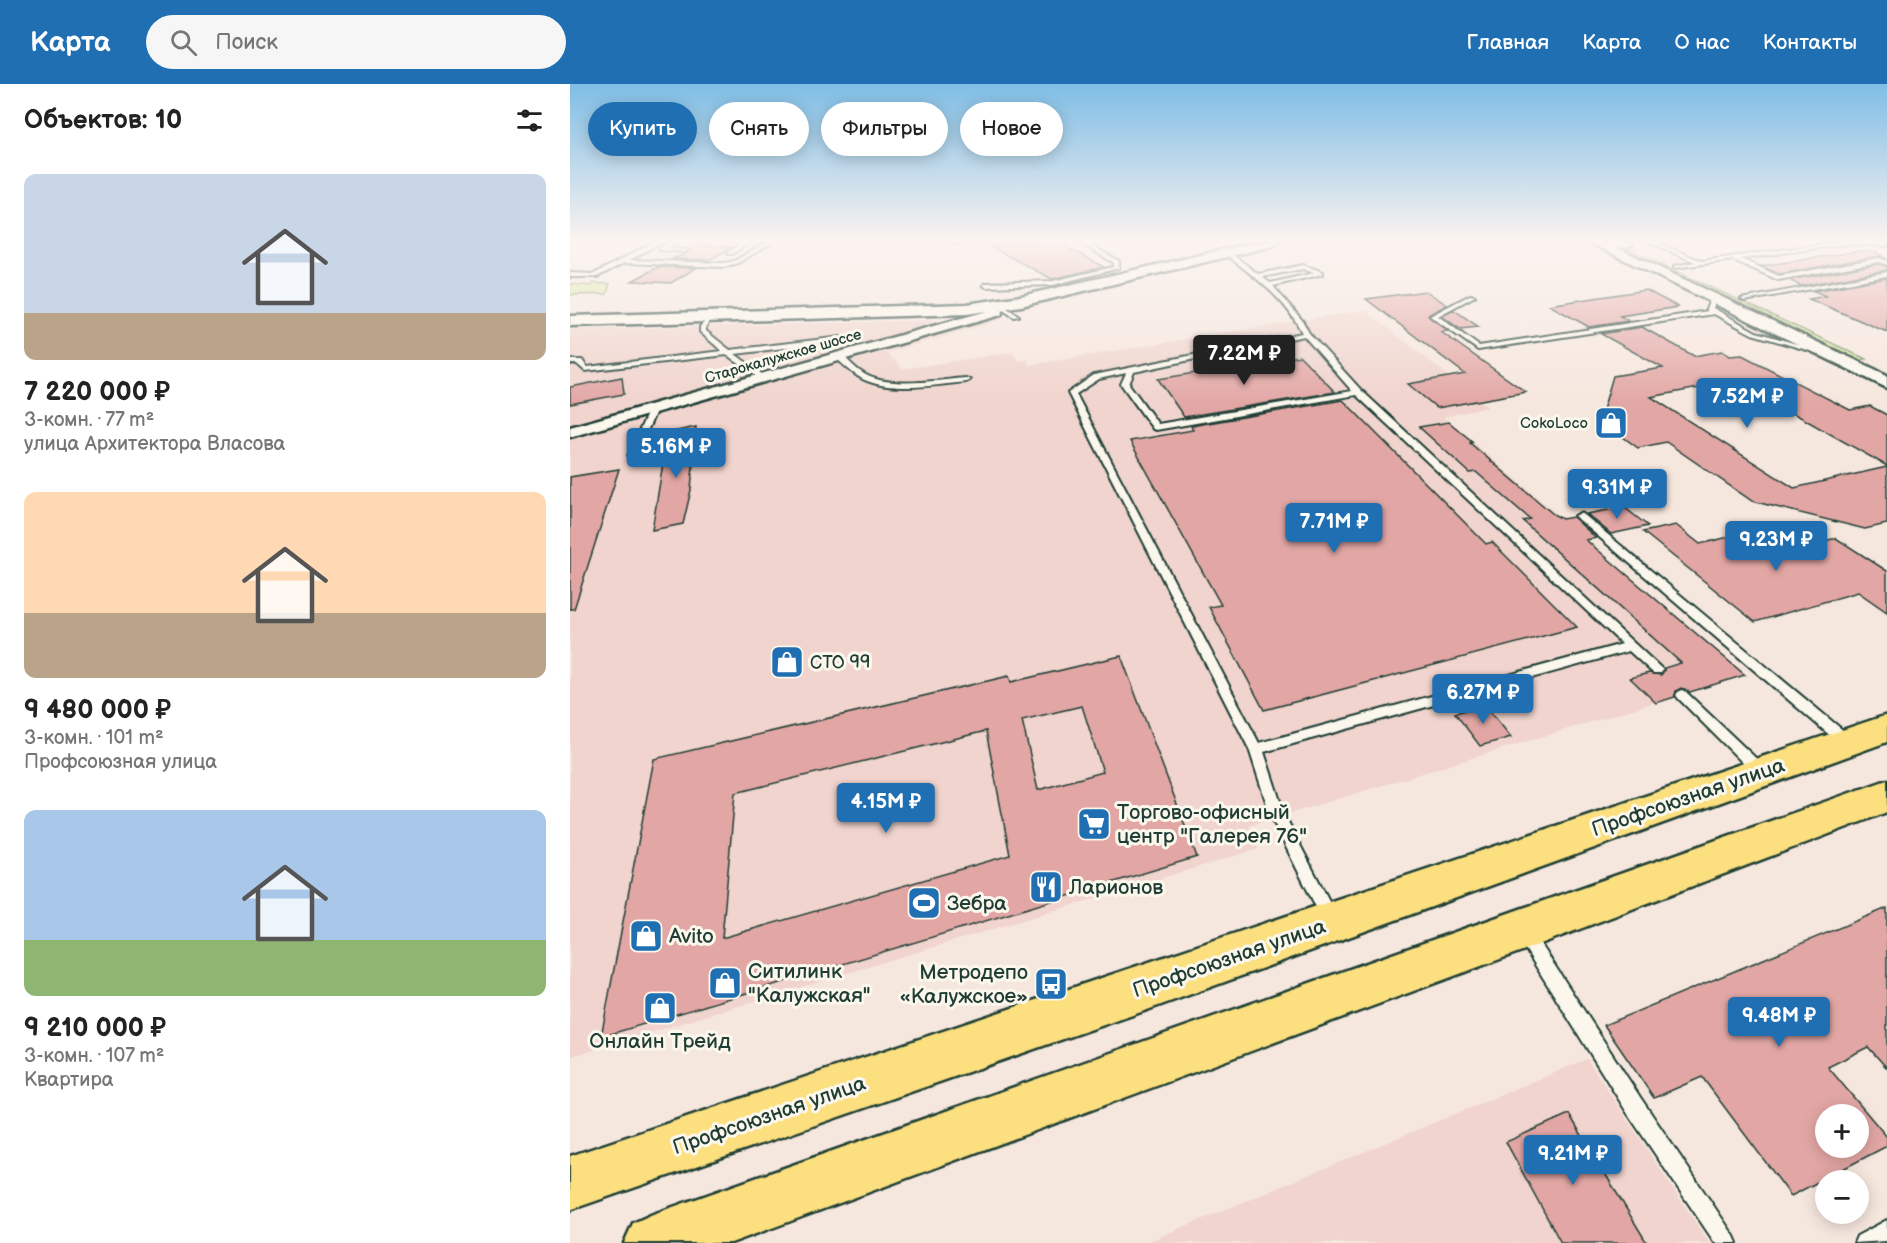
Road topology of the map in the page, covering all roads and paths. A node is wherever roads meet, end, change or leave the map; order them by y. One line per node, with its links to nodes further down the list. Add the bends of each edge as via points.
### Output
1 (1037, 296): 8 (street)
2 (1279, 296): 13 (lane)
3 (1472, 296): 9 (lane, via 1433,316 1478,348)
4 (1697, 296): 9 (street)
5 (1738, 296): 7 (street)
6 (1761, 296): 7 (lane)
7 (1744, 299): 19 (street)
8 (999, 305): 10 (street, via 924,311); 11 (lane); 17 (street, Старокалужское шоссе, via 998,312)
9 (1713, 306): 16 (street); 16 (lane, via 1754,333)
10 (710, 316): 12 (street); 15 (lane, via 703,332)
11 (1016, 316)
12 (570, 321)
13 (1306, 334): 20 (lane); 24 (lane)
14 (842, 339): 15 (lane)
15 (729, 352): 18 (lane, via 585,369); 21 (lane)
16 (1831, 355): 23 (street)
17 (840, 357): 21 (street, Старокалужское шоссе); 22 (lane, via 864,377 894,383)
18 (570, 362)
19 (1887, 365)
20 (1131, 370): 24 (lane, via 1125,384 1156,427); 33 (lane, via 1097,377 1072,393)
21 (763, 379): 25 (street, Старокалужское шоссе)
22 (966, 380)
23 (1887, 382)
24 (1358, 392): 29 (lane)
25 (653, 409): 26 (street, Старокалужское шоссе); 27 (lane)
26 (570, 432)
27 (632, 456)
28 (1580, 516): 32 (lane)
29 (1631, 646): 30 (lane); 33 (lane)
30 (1657, 670)
31 (1682, 695): 34 (lane)
32 (1867, 735): 34 (main road, Профсоюзная улица)
33 (1256, 749): 36 (lane, via 1278,817)
34 (1761, 772): 36 (main road, Профсоюзная улица)
35 (1887, 796): 37 (main road)
36 (1332, 922): 38 (main road, Профсоюзная улица)
37 (1522, 931): 40 (main road); 41 (lane, via 1632,1104)
38 (570, 1183)
39 (1887, 1230): 42 (lane)
40 (663, 1241)
41 (1727, 1243)
42 (1864, 1243)

